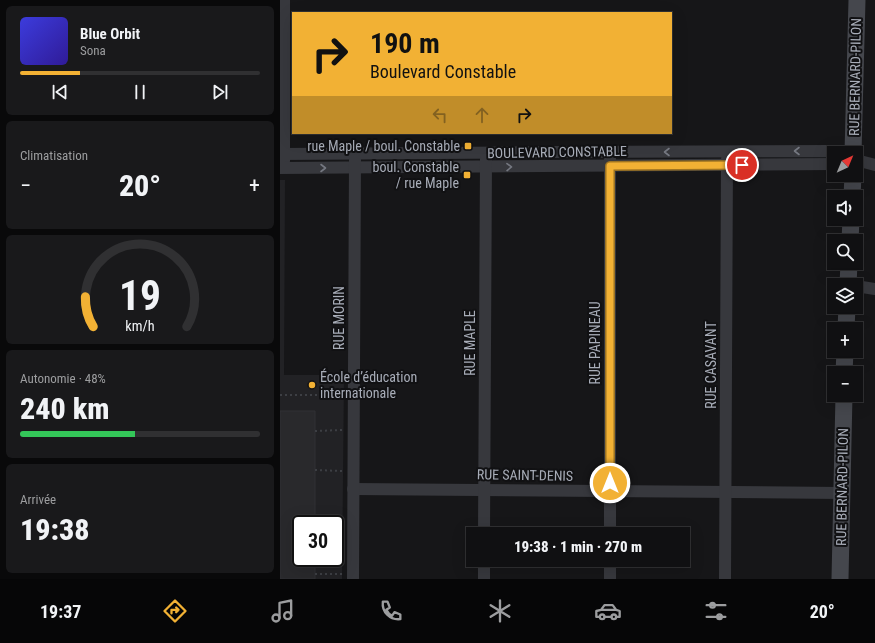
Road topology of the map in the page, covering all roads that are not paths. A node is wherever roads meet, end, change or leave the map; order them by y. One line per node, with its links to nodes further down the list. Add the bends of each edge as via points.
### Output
1 (284, 0): 9 (street)
2 (857, 0): 3 (main road, RUE BERNARD-PILON)
3 (854, 146)
4 (727, 151): 5 (street, BOULEVARD CONSTABLE, one-way to 4); 7 (street, BOULEVARD CONSTABLE, one-way to 7); 14 (street, RUE CASAVANT)
5 (827, 151)
6 (486, 152): 7 (street, BOULEVARD CONSTABLE); 8 (street, BOULEVARD CONSTABLE); 17 (street, RUE MAPLE)
7 (610, 152): 13 (street, RUE PAPINEAU)
8 (355, 153): 9 (street, BOULEVARD CONSTABLE); 16 (street, RUE MORIN)
9 (282, 154): 15 (street)
10 (863, 162): 12 (street)
11 (827, 164): 14 (street, BOULEVARD CONSTABLE)
12 (875, 165)
13 (610, 166): 14 (street, BOULEVARD CONSTABLE); 17 (street, BOULEVARD CONSTABLE, one-way to 13); 23 (street, RUE PAPINEAU)
14 (727, 166): 24 (street, RUE CASAVANT)
15 (282, 168): 16 (street, BOULEVARD CONSTABLE, one-way to 16)
16 (355, 168): 17 (street, BOULEVARD CONSTABLE); 21 (street, RUE MORIN)
17 (486, 168): 22 (street, RUE MAPLE)
18 (863, 287): 19 (street)
19 (875, 289)
20 (844, 402): 25 (main road, RUE BERNARD-PILON)
21 (353, 489): 22 (street, RUE SAINT-DENIS); 30 (street, RUE MORIN)
22 (484, 489): 23 (street, RUE SAINT-DENIS); 26 (street, RUE MAPLE)
23 (610, 491): 24 (street, RUE SAINT-DENIS); 27 (street, RUE PAPINEAU)
24 (725, 492): 25 (street, RUE SAINT-DENIS); 33 (street, RUE CASAVANT)
25 (841, 493): 34 (main road, RUE BERNARD-PILON)
26 (484, 527)
27 (610, 527)
28 (484, 567): 31 (street)
29 (610, 567): 32 (street)
30 (353, 576)
31 (484, 579)
32 (610, 579)
33 (725, 579)
34 (840, 579)

